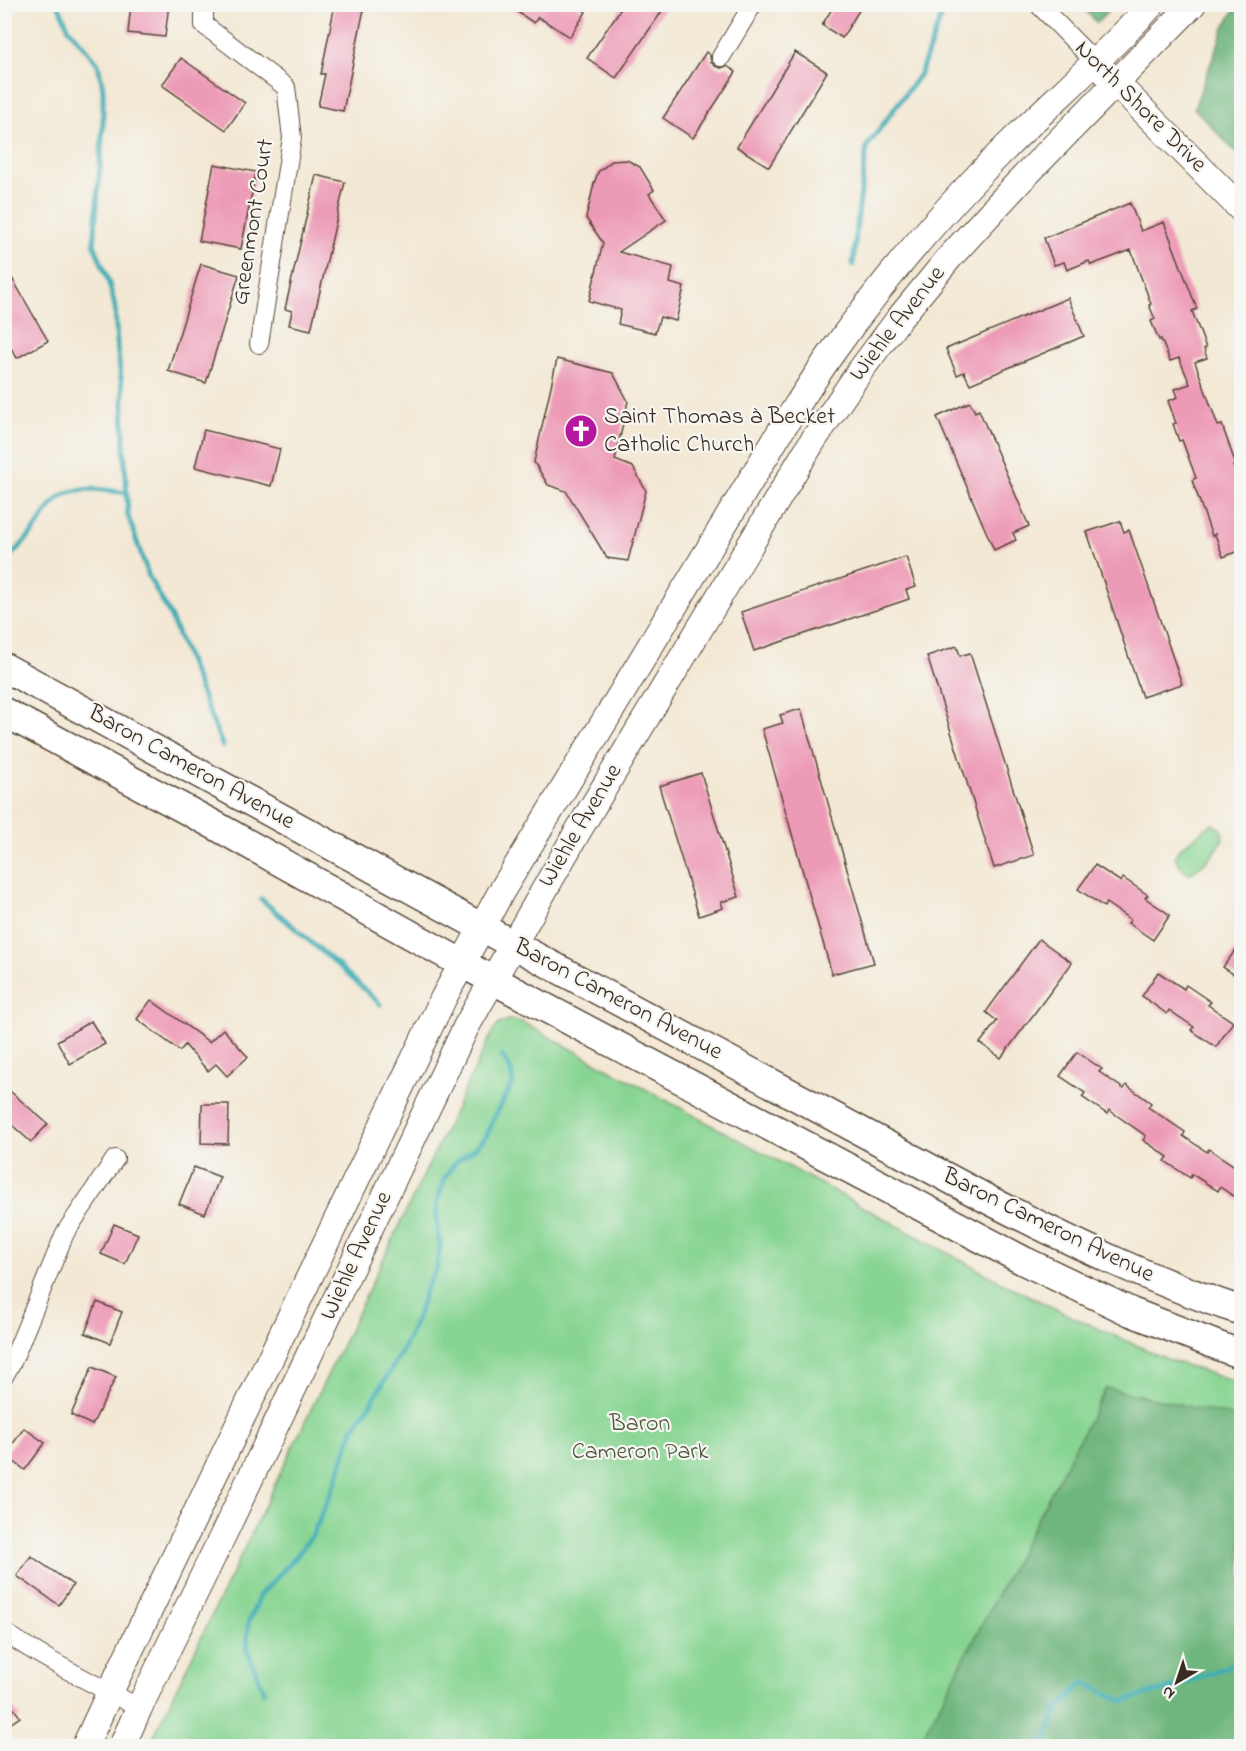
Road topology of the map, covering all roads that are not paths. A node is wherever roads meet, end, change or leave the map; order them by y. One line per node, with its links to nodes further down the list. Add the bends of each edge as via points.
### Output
1 (204, 4): 10 (street, Greenmont Court, via 204,25 286,87 292,138)
2 (753, 4): 6 (street)
3 (1038, 4): 7 (street, North Shore Drive)
4 (1152, 4): 7 (main road, Wiehle Avenue)
5 (1193, 4): 8 (main road, Wiehle Avenue)
6 (721, 57)
7 (1095, 62): 8 (main road, North Shore Drive); 13 (main road, Wiehle Avenue, via 963,192 899,265 833,351 783,427)
8 (1116, 84): 9 (main road, North Shore Drive); 14 (main road, Wiehle Avenue, via 965,240 860,371 770,512)
9 (1242, 210)
10 (259, 344)
11 (4, 667): 13 (main road, Baron Cameron Avenue)
12 (4, 712): 15 (main road, Baron Cameron Avenue)
13 (482, 927): 14 (main road, Baron Cameron Avenue); 15 (main road, Wiehle Avenue)
14 (512, 944): 16 (main road, Wiehle Avenue); 18 (main road, Baron Cameron Avenue, via 1058,1235 1112,1261)
15 (463, 964): 16 (main road, Baron Cameron Avenue); 22 (main road, Wiehle Avenue)
16 (492, 979): 19 (main road, Baron Cameron Avenue, via 1024,1261 1131,1312); 23 (main road, Wiehle Avenue)
17 (115, 1159): 20 (street, via 65,1233)
18 (1242, 1311)
19 (1242, 1355)
20 (4, 1376)
21 (4, 1632): 22 (street)
22 (110, 1692): 23 (street); 24 (main road, Wiehle Avenue)
23 (139, 1708): 25 (main road, Wiehle Avenue)
24 (85, 1746)
25 (122, 1746)

